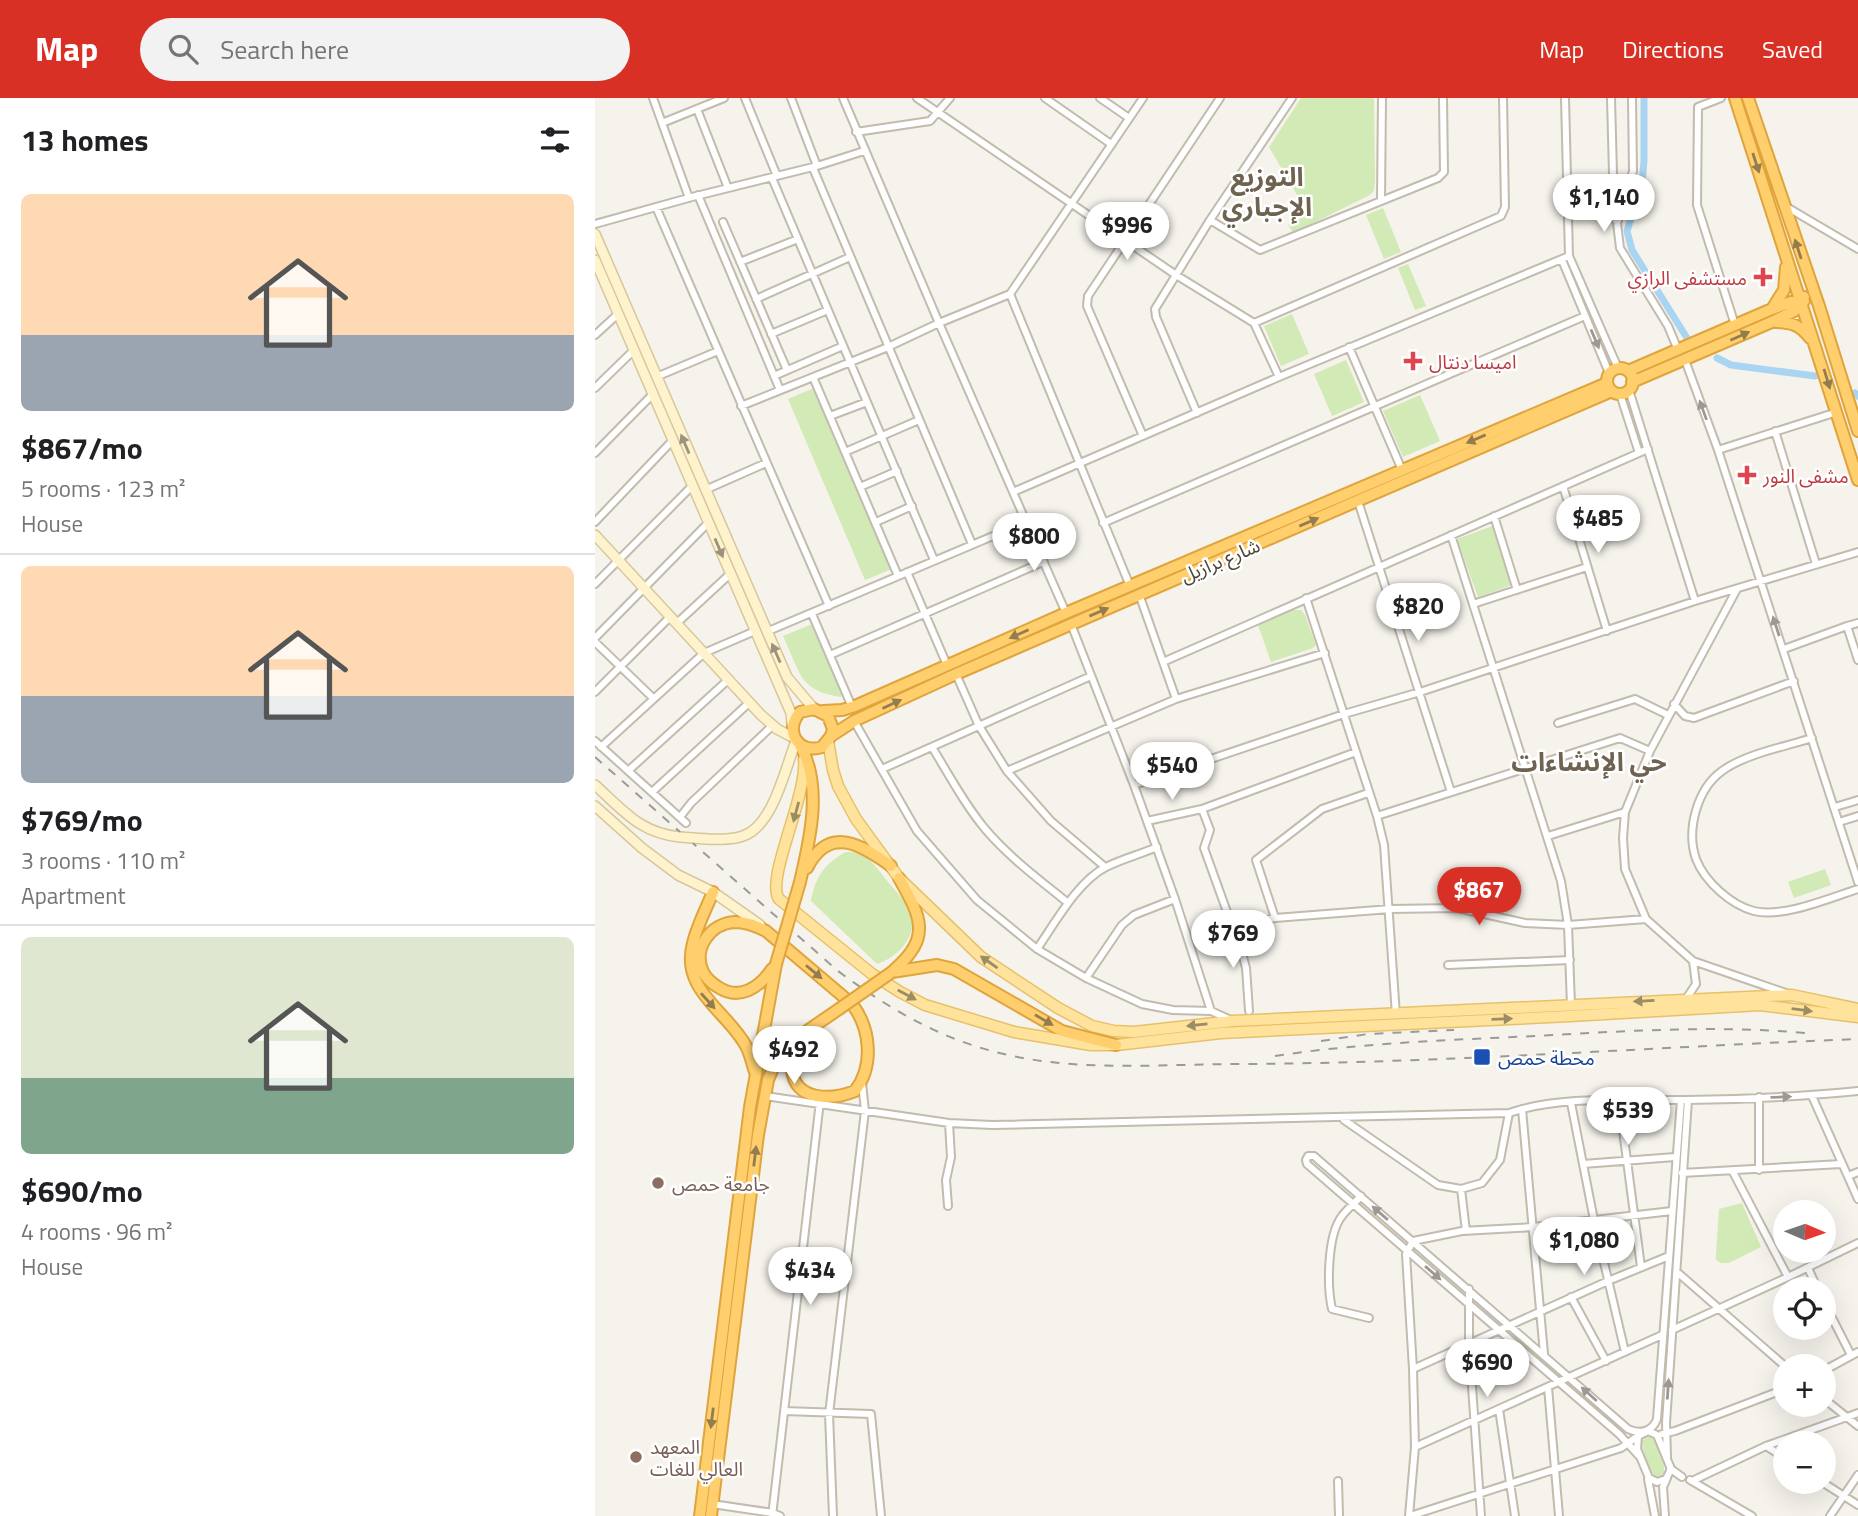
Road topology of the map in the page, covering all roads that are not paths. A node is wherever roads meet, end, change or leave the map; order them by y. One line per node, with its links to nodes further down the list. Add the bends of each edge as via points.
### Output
1 (653, 98): 25 (street)
2 (724, 98): 22 (street)
3 (745, 98): 30 (street)
4 (791, 98): 29 (street)
5 (843, 98): 26 (street)
6 (917, 98): 23 (street)
7 (950, 98): 23 (street)
8 (1045, 98): 27 (street)
9 (1100, 98): 24 (street)
10 (1143, 98): 24 (street)
11 (1220, 98): 44 (street)
12 (1292, 98): 38 (street)
13 (1382, 98): 34 (street)
14 (1443, 98): 34 (street, via 1444,172)
15 (1503, 98): 64 (street, via 1505,207 1501,216)
16 (1565, 98): 46 (street)
17 (1611, 98): 40 (street)
18 (1632, 98): 40 (street, via 1633,171)
19 (1721, 98): 65 (street, via 1698,107 1697,205)
20 (1735, 98): 48 (highway, one-way to 48)
21 (1748, 98): 36 (highway)
22 (697, 109): 25 (street); 31 (street)
23 (940, 113): 26 (street, via 918,125); 35 (street)
24 (1129, 118): 27 (street)
25 (662, 123): 33 (street)
26 (856, 132): 28 (street)
27 (1111, 144): 35 (street)
28 (864, 150): 29 (street); 63 (street)
29 (815, 167): 30 (street); 47 (street)
30 (774, 177): 31 (street); 43 (street)
31 (728, 188): 32 (street)
32 (698, 195): 33 (street); 78 (street)
33 (689, 198): 37 (street)
34 (1381, 200): 38 (street, via 1260,250)
35 (1072, 204): 44 (street); 55 (street)
36 (1784, 205): 45 (street); 54 (highway, one-way to 36)
37 (656, 207): 41 (street); 74 (street)
38 (1210, 220): 53 (street)
39 (723, 222): 51 (street)
40 (1617, 223): 73 (street, via 1620,248)
41 (595, 224)
42 (595, 234): 79 (main road)
43 (798, 239): 51 (street); 52 (street)
44 (1125, 240): 53 (street); 96 (street, via 1087,296 1087,306)
45 (1858, 249)
46 (1569, 256): 49 (street); 82 (street)
47 (851, 257): 52 (street); 69 (street)
48 (1786, 257): 57 (highway); 62 (highway, via 1784,290)
49 (1562, 260): 61 (street); 70 (street)
50 (595, 261): 60 (main road)
51 (740, 262): 56 (street)
52 (813, 273): 56 (street); 59 (street)
53 (1176, 275): 64 (street); 90 (street, via 1155,309 1156,317)
54 (1809, 281): 57 (highway); 58 (highway)
55 (1010, 293): 63 (street); 104 (street)
56 (756, 299): 66 (street)
57 (1801, 301): 58 (highway); 62 (highway, via 1794,311); 71 (highway)
58 (1819, 306): 93 (highway)
59 (828, 310): 66 (street); 68 (street)
60 (618, 314): 67 (street); 72 (main road)
61 (1585, 316): 82 (street, one-way to 82); 88 (street)
62 (1773, 316): 65 (highway, شارع برازيل); 71 (highway, via 1802,328); 75 (highway, شارع برازيل, one-way to 62)
63 (939, 323): 69 (street); 112 (street)
64 (1254, 323): 81 (street)
65 (1735, 326): 73 (highway, شارع برازيل)
66 (771, 334): 77 (street)
67 (595, 335)
68 (843, 346): 76 (street); 77 (street)
69 (888, 347): 76 (street); 92 (street)
70 (1349, 347): 81 (street); 88 (street)
71 (1816, 347): 89 (highway, one-way to 89)
72 (634, 350): 83 (street); 85 (main road)
73 (1678, 350): 82 (highway, شارع برازيل)
74 (717, 351): 79 (street); 87 (street)
75 (1685, 360): 82 (highway, شارع برازيل); 99 (street, one-way to 75)
76 (850, 362): 80 (street); 86 (street)
77 (787, 370): 78 (street)
78 (774, 376): 84 (street)
79 (656, 377): 111 (main road, one-way to 79)
80 (813, 377): 84 (street); 91 (street)
81 (1279, 377): 90 (street)
82 (1619, 382): 98 (street); 102 (street); 105 (highway, شارع برازيل, one-way to 105); 113 (highway, شارع برازيل)
83 (595, 388)
84 (780, 390): 87 (street)
85 (653, 394): 97 (main road); 101 (street)
86 (867, 402): 91 (street); 95 (street)
87 (741, 406): 103 (street)
88 (1374, 406): 105 (street); 120 (street)
89 (1837, 412): 94 (street); 107 (highway)
90 (1197, 413): 96 (street)
91 (830, 416): 100 (street)
92 (919, 420): 95 (street); 123 (street)
93 (1858, 430)
94 (1775, 431): 99 (street); 128 (street)
95 (882, 436): 100 (street); 106 (street)
96 (1143, 436): 104 (street)
97 (673, 440): 108 (main road); 116 (street)
98 (1648, 449): 102 (street); 142 (street)
99 (1718, 450): 134 (street)
100 (845, 452): 110 (street)
101 (595, 453)
102 (1639, 453): 109 (street)
103 (767, 463): 111 (street); 144 (street)
104 (1080, 465): 112 (street); 120 (street)
105 (1402, 470): 136 (highway, شارع برازيل)
106 (897, 471): 110 (street); 114 (street)
107 (1858, 481)
108 (692, 486): 119 (main road); 125 (street)
109 (1563, 486): 115 (street); 130 (street)
110 (860, 487): 117 (street)
111 (705, 490): 154 (main road)
112 (1013, 492): 118 (street)
113 (1359, 501): 129 (street); 140 (highway, شارع برازيل, one-way to 113)
114 (912, 506): 117 (street); 126 (street)
115 (1494, 516): 122 (street); 139 (street)
116 (595, 522)
117 (876, 522): 133 (street)
118 (1026, 522): 123 (street); 127 (street)
119 (708, 523): 132 (main road, one-way to 132); 137 (street)
120 (1103, 523): 136 (street)
121 (595, 535): 125 (main road)
122 (1451, 535): 129 (street); 143 (street)
123 (972, 544): 126 (street)
124 (1858, 552): 128 (street)
125 (619, 560): 135 (street); 137 (main road)
126 (934, 560): 131 (street)
127 (1044, 562): 145 (street); 147 (street)
128 (1816, 564): 134 (street)
129 (1378, 566): 141 (street); 170 (street)
130 (1587, 567): 139 (street); 153 (street)
131 (907, 572): 133 (street); 147 (street)
132 (730, 574): 148 (street); 152 (main road)
133 (898, 576): 144 (street)
134 (1761, 581): 138 (street); 156 (street, one-way to 134)
135 (595, 584)
136 (1130, 586): 145 (highway, شارع برازيل)
137 (644, 589): 148 (main road); 155 (street)
138 (1737, 589): 142 (street); 174 (street)
139 (1517, 590): 143 (street)
140 (1139, 594): 150 (highway, شارع برازيل, one-way to 140); 161 (street)
141 (1306, 598): 158 (street); 161 (street)
142 (1695, 601): 153 (street)
143 (1473, 604): 164 (street)
144 (829, 606): 146 (street)
145 (1066, 613): 162 (highway, شارع برازيل, one-way to 162)
146 (812, 614): 154 (street); 159 (street)
147 (926, 614): 159 (street); 162 (street)
148 (674, 620): 157 (main road); 163 (street)
149 (1858, 622): 151 (street)
150 (1071, 624): 165 (highway, شارع برازيل); 166 (street)
151 (1847, 626): 156 (street); 160 (street)
152 (755, 631): 157 (street); 181 (main road)
153 (1607, 631): 164 (street)
154 (766, 632): 176 (main road, one-way to 154, via 787,677)
155 (595, 640): 163 (street)
156 (1784, 649): 168 (street)
157 (704, 653): 167 (main road); 171 (street)
158 (1325, 653): 172 (street); 177 (street)
159 (830, 655): 175 (street)
160 (1858, 660)
161 (1163, 662): 172 (street)
162 (947, 665): 175 (highway, شارع برازيل)
163 (620, 667): 169 (street); 171 (street)
164 (1493, 669): 170 (street); 194 (street)
165 (956, 674): 179 (highway, شارع برازيل, one-way to 165); 184 (street)
166 (1091, 676): 182 (street); 184 (street)
167 (729, 678): 173 (main road); 195 (street)
168 (1794, 681): 174 (street, via 1693,718); 186 (street)
169 (595, 692)
170 (1420, 692): 177 (street); 200 (street)
171 (653, 698): 189 (street)
172 (1175, 699): 182 (street)
173 (750, 702): 183 (main road); 199 (street)
174 (1674, 704): 178 (street)
175 (852, 707): 176 (highway, شارع برازيل)
176 (818, 710): 181 (highway, via 800,712); 185 (highway, via 831,722)
177 (1343, 714): 192 (street); 198 (street)
178 (1668, 715): 180 (street, via 1636,699); 191 (street)
179 (854, 721): 185 (highway, شارع برازيل); 193 (street)
180 (1558, 723)
181 (792, 724): 188 (highway)
182 (1110, 725): 196 (street); 198 (street)
183 (772, 726): 188 (main road); 199 (street, via 691,803 683,820)
184 (979, 726): 190 (street); 196 (street)
185 (830, 738): 188 (highway, via 815,749); 213 (main road, via 838,786)
186 (1812, 738): 204 (street); 218 (street, via 1720,772 1696,809 1696,859 1727,897 1756,911 1786,911)
187 (595, 741): 189 (street)
188 (796, 741): 197 (main road, bridge, via 760,827 728,839 657,834); 216 (highway, via 810,771 813,794); 245 (main road, one-way to 245, via 804,781 776,874 779,899 872,974 925,1004 1014,1032)
189 (601, 747): 195 (street)
190 (932, 747): 193 (street); 221 (street, via 986,830)
191 (1650, 751): 194 (street, via 1621,738); 206 (street)
192 (1356, 752): 201 (street); 205 (street)
193 (882, 769): 228 (street, via 916,831 977,900)
194 (1527, 769): 200 (street); 211 (street)
195 (628, 771): 199 (street)
196 (1007, 771): 214 (street, via 1051,821)
197 (595, 785)
198 (1134, 785): 209 (street)
199 (652, 792)
200 (1451, 792): 207 (street)
201 (1368, 793): 207 (street); 223 (street, via 1322,808 1256,860)
202 (1858, 800): 204 (street)
203 (595, 806): 219 (main road, via 678,875)
204 (1835, 807): 210 (street)
205 (1202, 809): 209 (street); 226 (street, via 1210,830 1204,848)
206 (1625, 812): 211 (street); 224 (street, via 1625,869)
207 (1377, 816): 222 (street)
208 (1858, 816): 210 (street)
209 (1147, 821): 212 (street)
210 (1839, 822): 217 (street)
211 (1548, 836): 225 (street)
212 (1157, 848): 214 (street); 220 (street)
213 (891, 866): 215 (main road); 216 (highway, via 865,847 838,842 812,858)
214 (1105, 867): 221 (street)
215 (899, 878): 233 (highway, via 913,902 919,928 912,954); 243 (main road, one-way to 215, via 1134,1032 1093,1026 981,957)
216 (800, 882): 231 (highway, bridge)
217 (1858, 882)
218 (1858, 888)
219 (713, 892): 227 (main road); 246 (highway, one-way to 246, via 692,944 694,976 702,995 746,1046)
220 (1175, 899): 234 (street, via 1128,920); 239 (street)
221 (1068, 903): 228 (street)
222 (1390, 909): 223 (street); 225 (street, via 1457,908 1525,923); 241 (street)
223 (1275, 918): 226 (street)
224 (1646, 919): 225 (street); 230 (street)
225 (1568, 925): 229 (street)
226 (1235, 927): 240 (street, via 1246,968)
227 (766, 931): 231 (highway, via 736,922 714,929 704,939 700,954 703,972 721,989 742,993 765,979); 247 (highway, one-way to 247, via 860,1015 867,1033 867,1069)
228 (1037, 949): 234 (street)
229 (1570, 960): 232 (street); 237 (street)
230 (1693, 961): 235 (street); 236 (street, via 1696,984)
231 (776, 964): 246 (highway)
232 (1448, 965)
233 (892, 972): 244 (highway, bridge); 245 (highway, one-way to 245, via 937,965 954,969 1062,1031)
234 (1086, 978): 239 (street, via 1142,1004)
235 (1792, 995): 236 (main road); 238 (main road)
236 (1686, 999): 237 (main road, one-way to 237)
237 (1571, 1004): 241 (main road)
238 (1858, 1009)
239 (1211, 1011): 243 (street)
240 (1249, 1011)
241 (1396, 1015): 243 (main road)
242 (1858, 1017): 245 (main road, one-way to 242, via 1221,1033 1760,1005)
243 (1233, 1021)
244 (804, 1033): 249 (highway, via 775,1063); 252 (highway, via 792,1059 793,1074 802,1090)
245 (1117, 1045)
246 (756, 1074): 350 (highway, one-way to 350)
247 (862, 1082): 252 (highway, via 844,1096); 257 (street)
248 (1858, 1091): 250 (street)
249 (765, 1096): 252 (street); 348 (highway, one-way to 249)
250 (1812, 1096): 251 (street, one-way to 250); 264 (street)
251 (1759, 1097): 254 (street); 265 (street)
252 (820, 1100): 257 (street); 317 (street)
253 (1619, 1100): 254 (street); 255 (street); 262 (street)
254 (1684, 1100): 261 (street); 268 (street)
255 (1570, 1102): 256 (street); 263 (street)
256 (1522, 1109): 258 (street); 278 (street)
257 (865, 1111): 260 (street); 319 (street)
258 (1509, 1113): 259 (street); 270 (street, via 1500,1160 1482,1183)
259 (1343, 1119): 260 (street); 270 (street, via 1439,1185)
260 (949, 1123): 274 (street)
261 (1675, 1157): 262 (street); 275 (street)
262 (1627, 1161): 263 (street); 276 (street)
263 (1583, 1164): 277 (street)
264 (1841, 1164): 265 (street); 269 (street)
265 (1759, 1170): 266 (street)
266 (1733, 1172): 268 (street); 287 (street)
267 (1858, 1172): 269 (street)
268 (1682, 1173): 286 (street)
269 (1848, 1177): 272 (street)
270 (1461, 1189): 279 (street)
271 (1361, 1196): 273 (street); 273 (street, via 1314,1156 1308,1156 1307,1164); 280 (street, one-way to 271)
272 (1858, 1199)
273 (1353, 1205): 282 (street); 297 (street, via 1340,1218 1334,1236 1331,1306 1332,1310)
274 (948, 1206)
275 (1672, 1211): 276 (street); 283 (street)
276 (1634, 1214): 277 (street); 284 (street)
277 (1594, 1220): 278 (street); 290 (street)
278 (1533, 1227): 279 (street); 296 (street)
279 (1466, 1231): 280 (street)
280 (1413, 1241): 282 (street); 292 (street)
281 (1858, 1242): 285 (street)
282 (1407, 1251): 294 (street, one-way to 294); 310 (street)
283 (1669, 1256): 284 (street); 302 (street)
284 (1641, 1267): 290 (street)
285 (1808, 1268): 288 (street); 289 (street)
286 (1677, 1272): 295 (street); 300 (street)
287 (1787, 1277)
288 (1790, 1277)
289 (1812, 1277)
290 (1608, 1281): 293 (street); 304 (street)
291 (1773, 1285): 295 (street)
292 (1469, 1289): 294 (street); 299 (street)
293 (1571, 1297): 296 (street); 308 (street)
294 (1469, 1305): 301 (street); 303 (street)
295 (1719, 1309): 300 (street); 307 (street)
296 (1541, 1311): 299 (street); 306 (street)
297 (1369, 1318)
298 (1836, 1322): 305 (street)
299 (1510, 1326): 301 (street); 306 (street)
300 (1672, 1329): 325 (street, one-way to 300)
301 (1500, 1330): 303 (street); 312 (street)
302 (1662, 1335): 304 (street); 326 (street, via 1657,1419)
303 (1469, 1343): 310 (street); 321 (street)
304 (1625, 1352): 308 (street)
305 (1854, 1353): 309 (street)
306 (1544, 1354): 311 (street)
307 (1773, 1356)
308 (1606, 1361): 311 (street)
309 (1836, 1363)
310 (1413, 1369): 330 (street)
311 (1570, 1377): 312 (street); 326 (street, one-way to 311, via 1628,1429)
312 (1558, 1382): 313 (street); 327 (street)
313 (1548, 1387): 316 (street); 336 (street)
314 (1773, 1394): 323 (street)
315 (1836, 1408): 320 (street)
316 (1499, 1409): 321 (street); 343 (street)
317 (784, 1411): 319 (street); 349 (street)
318 (1858, 1413): 320 (street)
319 (829, 1414): 351 (street); 352 (street, via 871,1414)
320 (1847, 1417): 322 (street); 329 (street)
321 (1475, 1419): 330 (street); 345 (street)
322 (1858, 1426)
323 (1675, 1431): 325 (street); 328 (street)
324 (1653, 1433): 325 (street); 326 (street); 334 (street)
325 (1665, 1433): 328 (street)
326 (1641, 1434): 327 (street); 333 (street, via 1636,1444)
327 (1629, 1444): 331 (street); 333 (street)
328 (1665, 1446): 334 (street)
329 (1766, 1446): 332 (street); 341 (street)
330 (1415, 1447): 354 (street)
331 (1621, 1448): 333 (street); 336 (street)
332 (1773, 1450)
333 (1639, 1456): 337 (street)
334 (1667, 1457): 335 (street)
335 (1670, 1465): 339 (street); 340 (street)
336 (1554, 1471): 343 (street); 357 (street)
337 (1646, 1474): 340 (street, via 1653,1481); 358 (street)
338 (1858, 1475): 346 (street)
339 (1682, 1477): 340 (street); 341 (street)
340 (1666, 1479): 359 (street)
341 (1692, 1480): 360 (street)
342 (1338, 1481): 353 (street)
343 (1510, 1485): 345 (street); 356 (street)
344 (1836, 1491): 346 (street)
345 (1480, 1494): 354 (street); 355 (street)
346 (1843, 1496): 347 (street); 361 (street)
347 (1858, 1505)
348 (712, 1510): 349 (street)
349 (775, 1515)
350 (700, 1516)
351 (833, 1516)
352 (881, 1516)
353 (1339, 1516)
354 (1410, 1516)
355 (1481, 1516)
356 (1515, 1516)
357 (1559, 1516)
358 (1655, 1516)
359 (1665, 1516)
360 (1752, 1516)
361 (1830, 1516)

